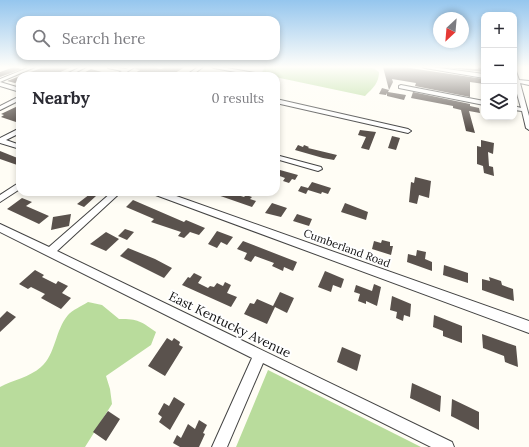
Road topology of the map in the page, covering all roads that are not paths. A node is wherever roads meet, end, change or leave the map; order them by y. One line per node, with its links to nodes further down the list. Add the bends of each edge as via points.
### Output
1 (406, 88): 4 (street)
2 (517, 88): 8 (street)
3 (16, 100): 6 (street)
4 (481, 101)
5 (280, 102): 10 (street)
6 (0, 108)
7 (517, 109): 8 (street)
8 (524, 110): 9 (street)
9 (529, 128)
10 (408, 131)
11 (16, 132): 12 (street)
12 (0, 141): 13 (street)
13 (16, 146)
14 (280, 158): 15 (street)
15 (318, 169)
16 (16, 188): 19 (street)
17 (113, 196): 21 (street)
18 (167, 196): 22 (street, Cumberland Road)
19 (0, 199)
20 (0, 228): 21 (street, East Kentucky Avenue)
21 (50, 252): 23 (street, East Kentucky Avenue)
22 (529, 327)
23 (260, 355): 24 (street); 25 (street, East Kentucky Avenue)
24 (219, 447)
25 (447, 447)

